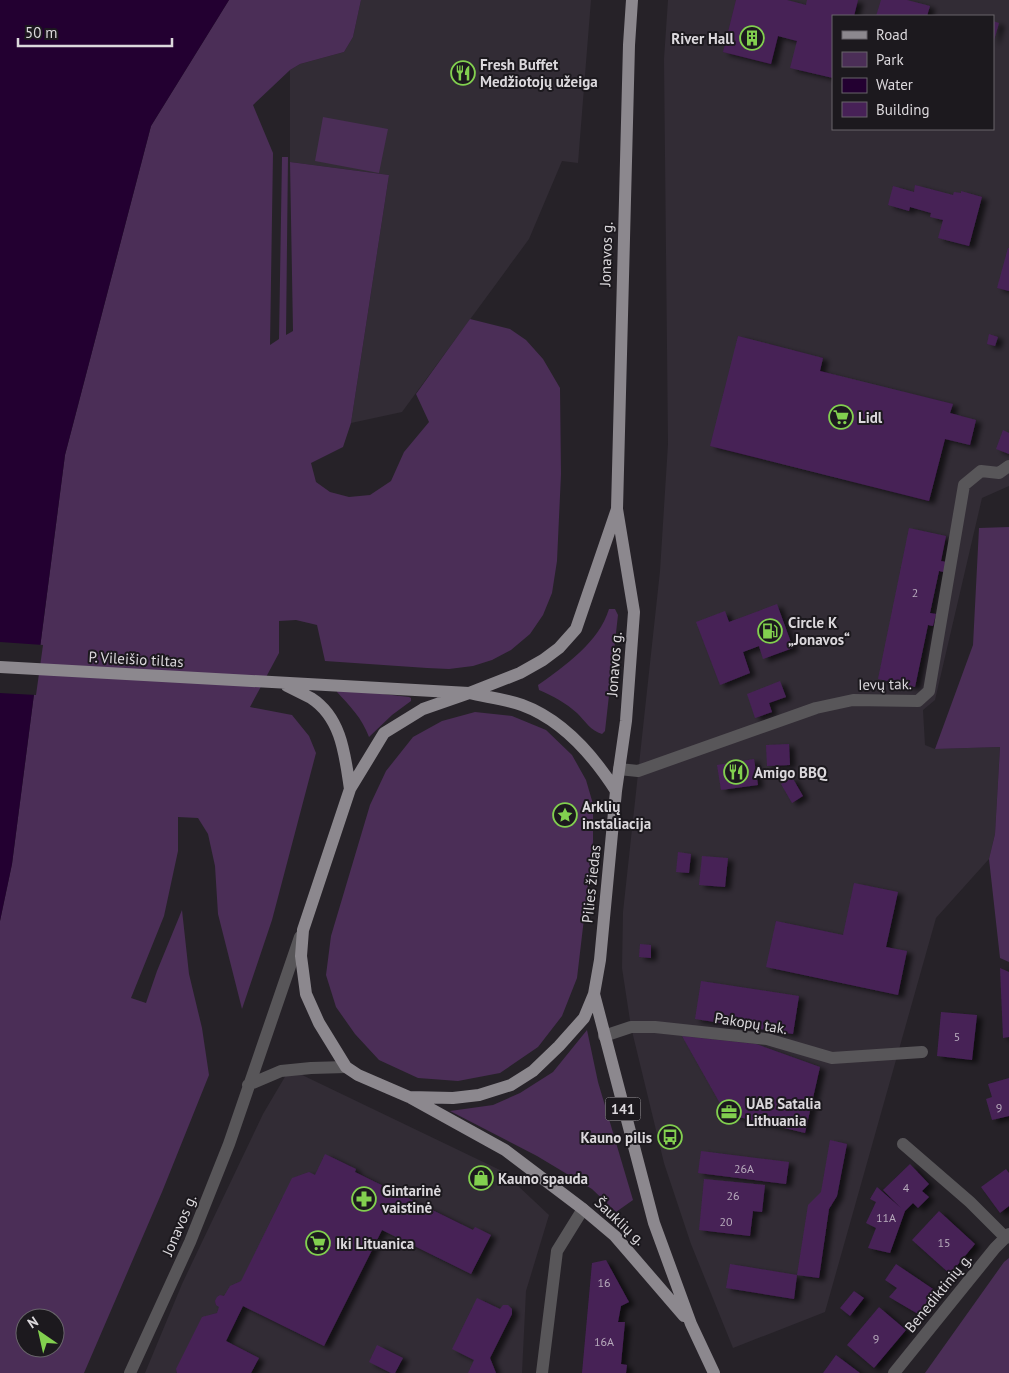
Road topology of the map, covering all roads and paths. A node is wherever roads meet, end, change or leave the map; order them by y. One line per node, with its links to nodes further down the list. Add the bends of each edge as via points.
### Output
1 (632, 0): 3 (main road, Jonavos g.)
2 (1009, 466): 7 (street, Ievų tak., via 999,472 980,471 964,485 928,691 918,701 853,700 816,708 638,771)
3 (617, 509): 6 (main road, Jonavos g., via 576,629 544,660); 7 (main road, Jonavos g., via 634,612)
4 (0, 668): 5 (main road, P. Vileišio tiltas / 141)
5 (276, 683): 6 (main road, 141); 8 (main road, 141, via 312,699 328,714 338,730)
6 (469, 693): 8 (main road, Pilies žiedas, via 423,708 384,733); 9 (main road, 141, via 521,704 552,721 584,748)
7 (619, 769): 9 (main road, Jonavos g.)
8 (350, 789): 10 (main road, Pilies žiedas / 141)
9 (616, 791): 11 (main road, Pilies žiedas / 141)
10 (303, 930): 14 (main road, Pilies žiedas / 141, via 300,956 306,994 319,1023); 15 (street, Jonavos g.)
11 (594, 994): 12 (main road, 141); 16 (main road, Pilies žiedas, via 584,1018 559,1046 533,1071 511,1085 462,1097)
12 (604, 1036): 13 (street, Pakopų tak., via 631,1028 655,1027 767,1039 832,1058); 20 (main road, Šauklių g. / 141, via 654,1223)
13 (922, 1052)
14 (346, 1067): 15 (street, via 281,1071); 16 (main road, Pilies žiedas / 141)
15 (248, 1085): 21 (street, Jonavos g., via 229,1144 190,1242)
16 (409, 1097): 18 (main road, Šauklių g. / 141, via 505,1150)
17 (903, 1144): 19 (street)
18 (584, 1210): 20 (main road, Šauklių g. / 141, via 615,1236); 22 (street, via 557,1251)
19 (1007, 1236): 24 (street, Benediktinių g.)
20 (691, 1324): 23 (main road, Šauklių g. / 141)
21 (130, 1373)
22 (542, 1373)
23 (714, 1373)
24 (894, 1373)

